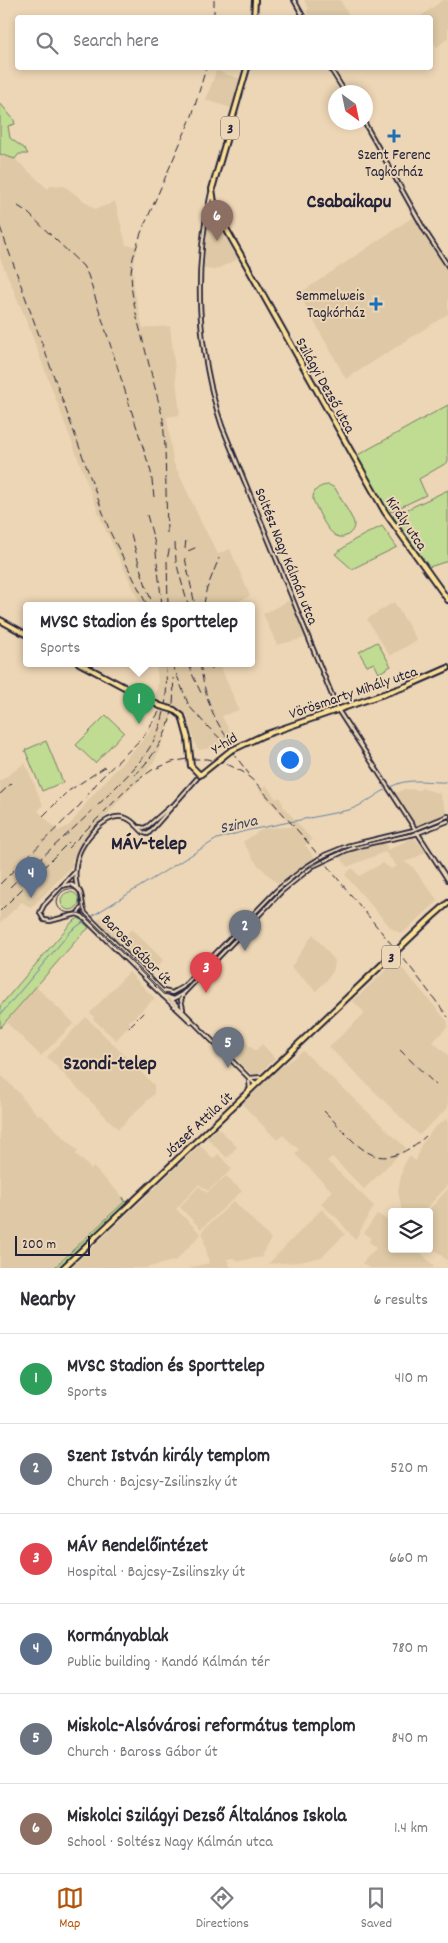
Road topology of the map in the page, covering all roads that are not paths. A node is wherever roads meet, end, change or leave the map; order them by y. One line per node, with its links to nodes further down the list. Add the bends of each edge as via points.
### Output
1 (255, 0): 3 (main road)
2 (294, 0): 4 (street)
3 (254, 15)
4 (302, 15)
5 (246, 70): 9 (main road, 3)
6 (331, 70): 7 (street)
7 (341, 85)
8 (368, 130): 12 (street)
9 (212, 191): 10 (main road, Szilágyi Dezső utca / 3); 11 (street, Soltész Nagy Kálmán utca)
10 (213, 203): 11 (street, Soltész Nagy Kálmán utca); 13 (main road, Szilágyi Dezső utca / 3)
11 (209, 209): 19 (street, Soltész Nagy Kálmán utca, via 202,255 200,318 214,401)
12 (448, 266)
13 (352, 455): 14 (main road, Király utca / 3, via 394,527)
14 (448, 600)
15 (0, 620): 16 (main road)
16 (23, 633)
17 (87, 667): 21 (main road, Y-híd, bridge, via 182,716 192,766)
18 (448, 668): 19 (main road, Vörösmarty Mihály utca)
19 (338, 710): 20 (main road, Vörösmarty Mihály utca); 26 (street, Soltész Nagy Kálmán utca)
20 (264, 735): 21 (main road, Y-híd, bridge, via 230,751)
21 (200, 775): 22 (street, Y-híd)
22 (172, 805): 25 (street, via 146,827); 25 (street, via 164,818 146,834)
23 (448, 816): 26 (street)
24 (448, 821): 27 (street)
25 (137, 826): 28 (street, via 120,817 104,821 79,854)
26 (414, 830): 27 (street, Soltész Nagy Kálmán utca); 36 (street, via 346,846 306,867 277,890)
27 (417, 834): 29 (street, Soltész Nagy Kálmán utca); 38 (street, via 347,850 306,871 282,891)
28 (76, 870): 30 (street); 31 (street, Baross Gábor út)
29 (448, 880)
30 (62, 886): 31 (street, via 70,884); 34 (street, via 41,909 42,917 50,920)
31 (78, 889): 33 (street, Baross Gábor út)
32 (448, 903): 44 (main road, József Attila út / 3, bridge)
33 (83, 907): 34 (street); 35 (street, Baross Gábor út)
34 (77, 914): 35 (street, Baross Gábor út)
35 (92, 923): 37 (street, Baross Gábor út); 39 (street, Baross Gábor út)
36 (183, 987): 37 (street, via 172,993); 40 (street)
37 (163, 991): 40 (street, Baross Gábor út)
38 (183, 994): 40 (street); 42 (street, via 181,1003)
39 (163, 996): 40 (street); 41 (street, Baross Gábor út)
40 (174, 1000): 41 (street); 42 (street, Baross Gábor út)
41 (178, 1009): 43 (street, Baross Gábor út)
42 (185, 1012): 43 (street, Baross Gábor út)
43 (198, 1028): 45 (street, Baross Gábor út)
44 (264, 1077): 45 (street); 46 (main road, József Attila út / 3)
45 (248, 1078): 46 (street, Baross Gábor út); 47 (street)
46 (256, 1085): 47 (main road, József Attila út / 3)
47 (250, 1091): 48 (main road, József Attila út / 3)
48 (63, 1268)

